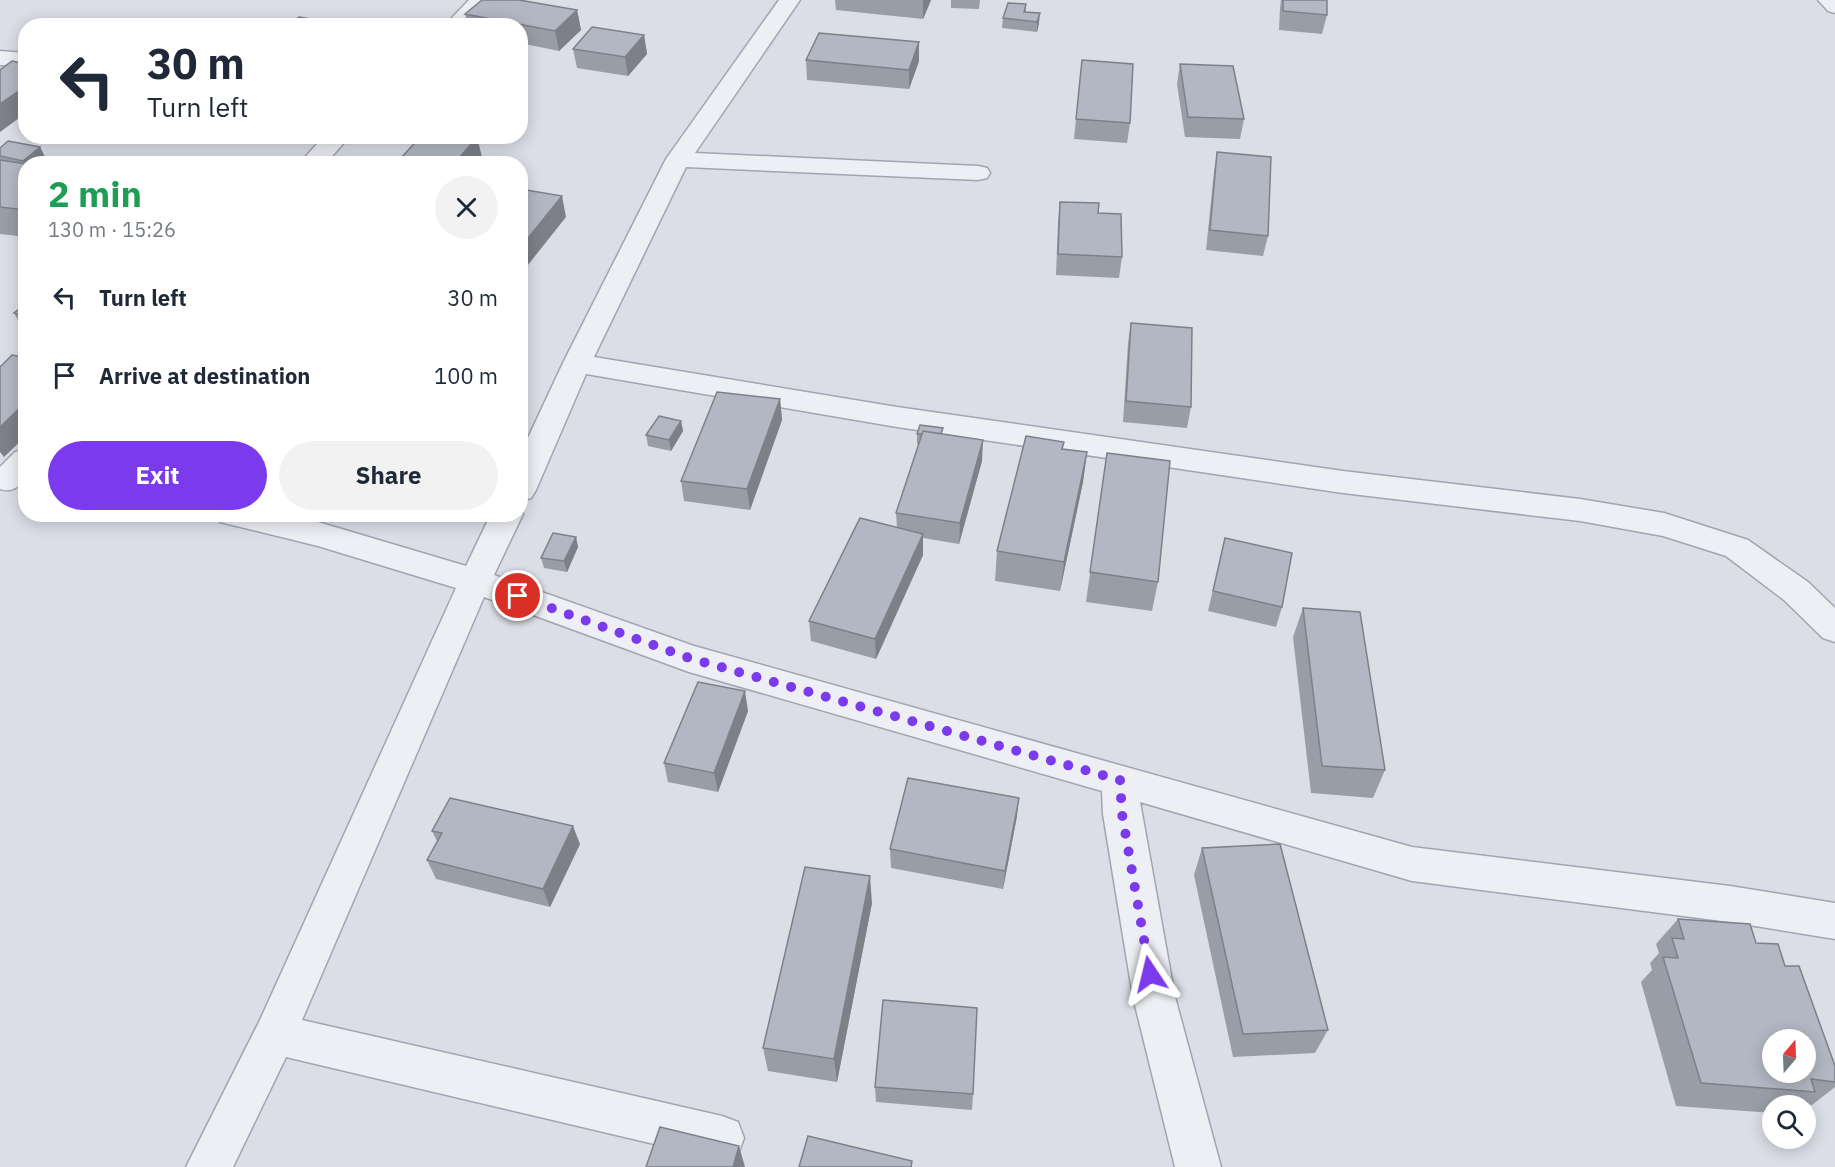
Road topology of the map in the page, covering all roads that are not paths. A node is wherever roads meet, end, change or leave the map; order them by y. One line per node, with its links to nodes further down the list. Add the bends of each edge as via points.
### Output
1 (481, 0): 5 (street)
2 (790, 0): 10 (street)
3 (1828, 0): 4 (street)
4 (1835, 7)
5 (462, 18)
6 (0, 58): 7 (street)
7 (18, 59)
8 (330, 144): 9 (street)
9 (319, 156)
10 (678, 159): 11 (street); 12 (street)
11 (978, 174)
12 (577, 363): 13 (street); 17 (street, via 897,417 1343,482 1581,510 1664,525 1737,548 1796,591)
13 (528, 472)
14 (266, 522): 16 (street)
15 (503, 522): 16 (street)
16 (475, 580): 18 (street, via 689,658); 20 (street)
17 (1835, 629)
18 (1120, 780): 19 (street, via 1412,864); 23 (street, via 1122,814 1154,997)
19 (1835, 921)
20 (275, 1034): 21 (street); 22 (street)
21 (722, 1138)
22 (209, 1167)
23 (1198, 1167)

